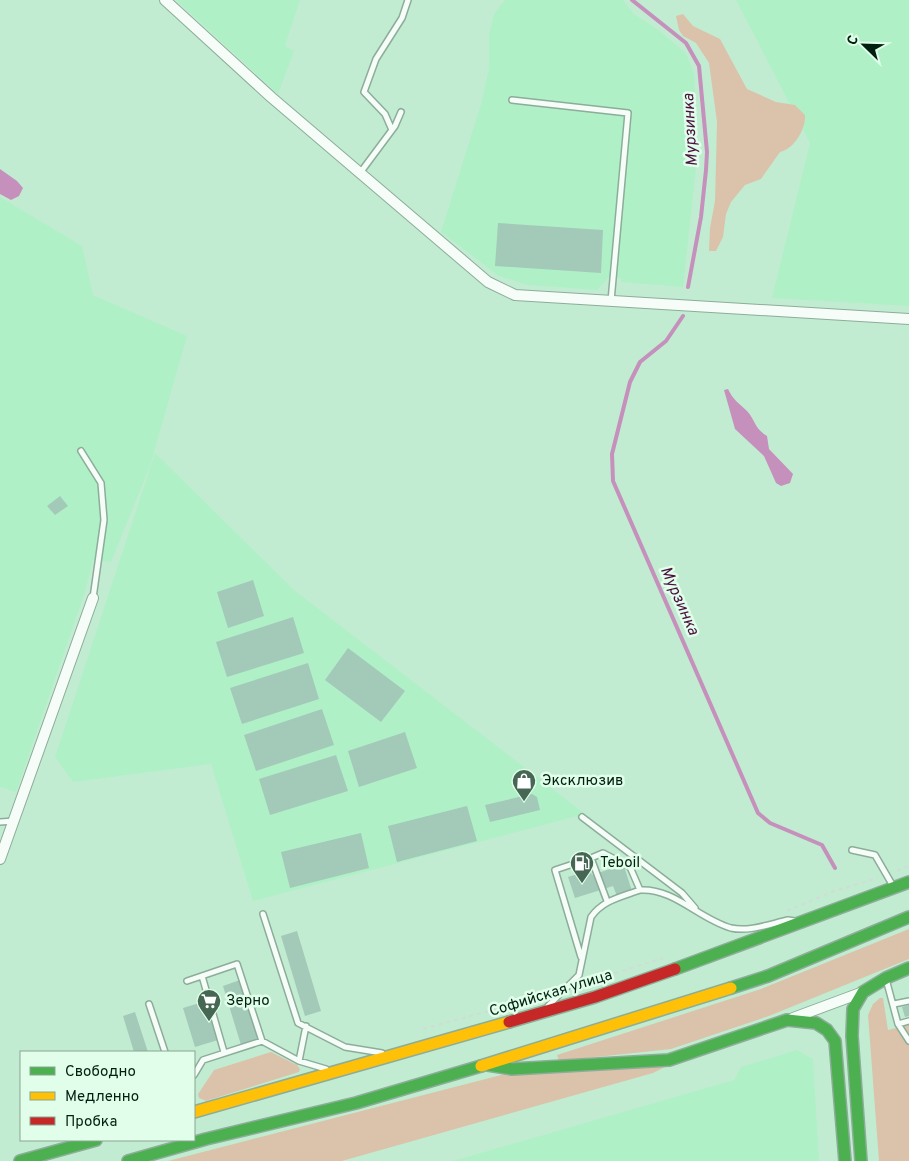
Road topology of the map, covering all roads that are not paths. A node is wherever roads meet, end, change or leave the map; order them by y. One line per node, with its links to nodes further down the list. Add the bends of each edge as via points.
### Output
1 (165, 0): 6 (street)
2 (408, 0): 5 (lane, via 402,18 376,59 364,92 385,114)
3 (512, 100): 7 (lane, via 628,113)
4 (401, 112): 5 (lane)
5 (392, 130): 6 (lane)
6 (360, 173): 7 (street, via 488,282 514,295)
7 (611, 301): 8 (street)
8 (909, 319)
9 (80, 451): 10 (lane, via 101,483 104,520)
10 (93, 598): 12 (street)
11 (582, 817): 21 (lane, via 682,892)
12 (14, 821): 13 (lane); 16 (street)
13 (0, 822)
14 (852, 850): 18 (lane, via 875,855)
15 (591, 858): 19 (lane, via 603,853 630,867); 20 (lane); 25 (lane, via 555,870)
16 (0, 859)
17 (909, 882): 18 (main road, Софийская улица)
18 (894, 888): 24 (main road, Софийская улица)
19 (640, 890): 20 (lane); 21 (lane, via 664,893)
20 (608, 901): 25 (lane, via 591,917)
21 (697, 911): 24 (lane, via 731,928 744,929 788,920)
22 (264, 914): 38 (lane, via 298,1023)
23 (909, 917): 47 (main road, via 768,976)
24 (803, 923): 34 (main road, Софийская улица)
25 (582, 959): 34 (lane, via 579,975)
26 (909, 968): 28 (main road)
27 (202, 976): 29 (lane); 39 (lane, via 237,964); 42 (lane)
28 (886, 978): 30 (main road); 33 (lane)
29 (187, 981)
30 (863, 992): 35 (street); 55 (main road, via 856,1002 852,1019)
31 (909, 1001): 33 (lane)
32 (149, 1004): 41 (lane)
33 (894, 1004): 37 (lane)
34 (539, 1014): 43 (main road, Софийская улица)
35 (787, 1020): 47 (main road, via 669,1060 512,1069); 54 (main road, via 794,1023 806,1021 825,1028 835,1041)
36 (909, 1021): 37 (lane)
37 (898, 1024): 40 (lane)
38 (306, 1026): 43 (lane, via 345,1047); 45 (lane)
39 (262, 1041): 42 (lane); 45 (lane)
40 (909, 1041)
41 (165, 1051)
42 (224, 1052): 44 (lane)
43 (395, 1056): 48 (main road, Софийская улица)
44 (203, 1060): 46 (lane); 49 (lane)
45 (299, 1061): 48 (lane)
46 (195, 1062)
47 (488, 1065): 53 (main road, via 356,1103)
48 (336, 1072): 50 (main road, Софийская улица)
49 (195, 1073)
50 (195, 1112)
51 (92, 1141): 52 (main road)
52 (20, 1161)
53 (128, 1161)
54 (845, 1161)
55 (861, 1161)

